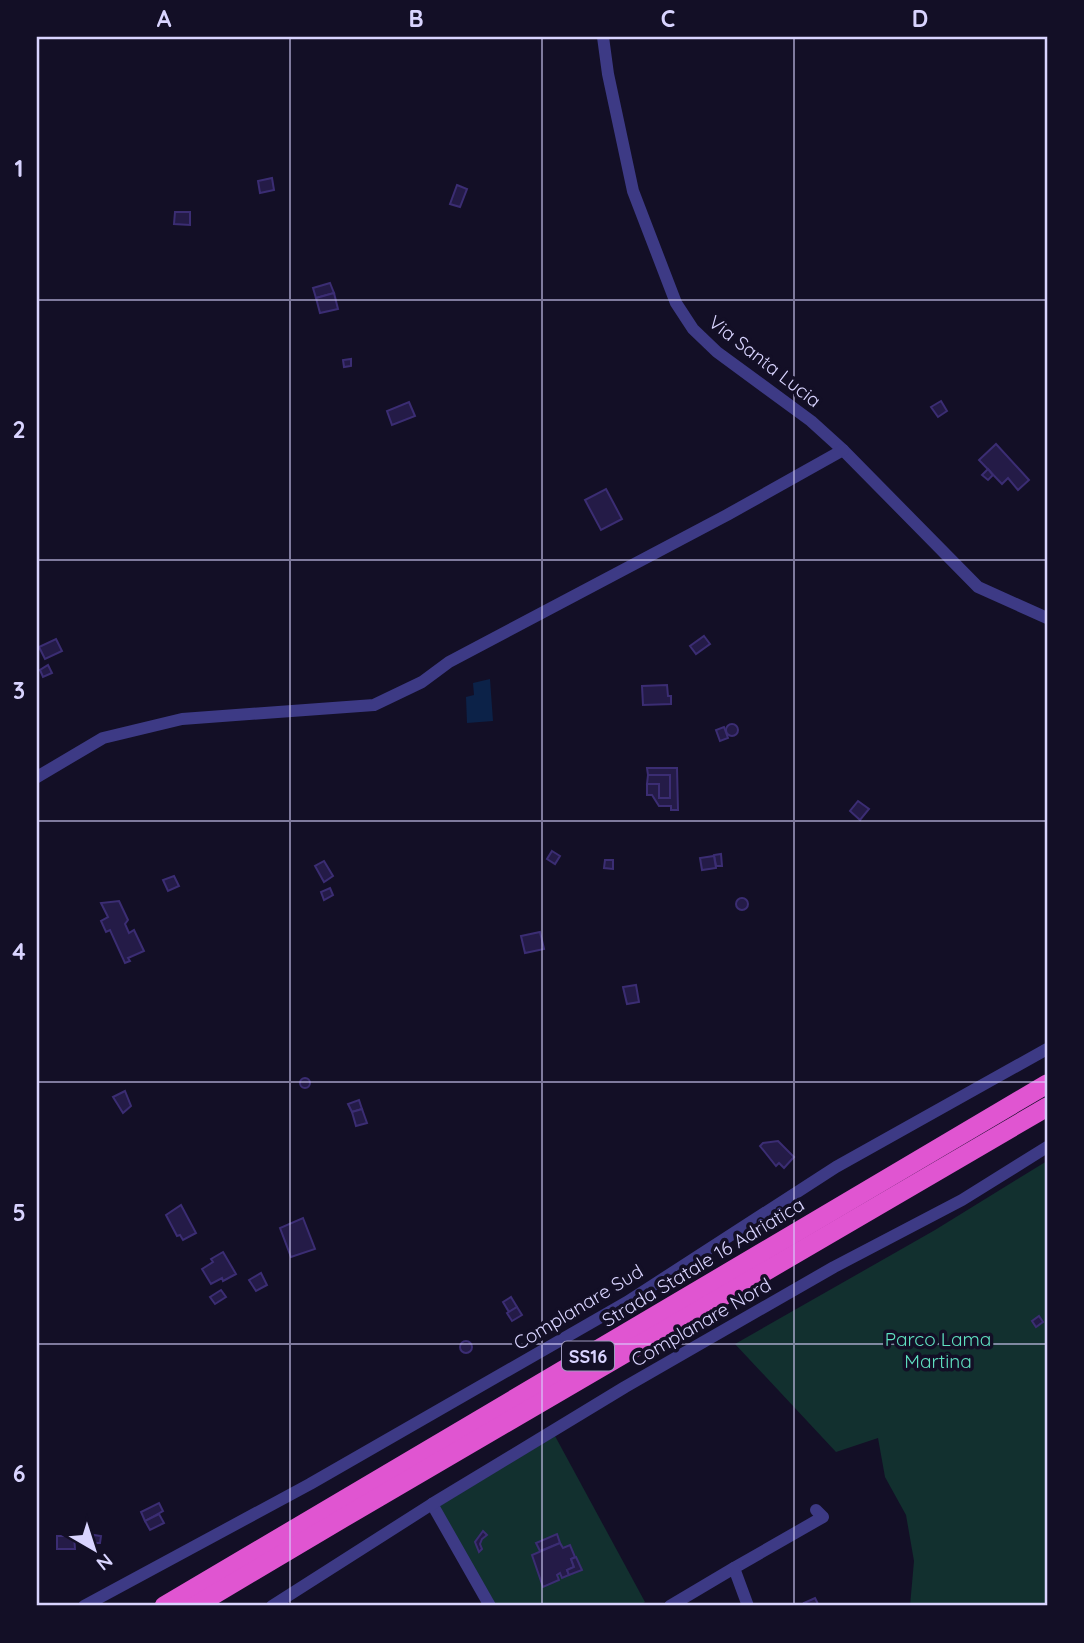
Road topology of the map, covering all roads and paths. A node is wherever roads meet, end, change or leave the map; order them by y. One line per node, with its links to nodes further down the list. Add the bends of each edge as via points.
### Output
1 (603, 37): 2 (street, Via Santa Lucia, via 633,191 676,303 717,352)
2 (843, 450): 3 (street, Via Santa Lucia, via 978,587); 4 (street, via 374,705 182,719 103,738)
3 (1047, 618)
4 (37, 777)
5 (1047, 1049): 12 (street, Complanare Sud, via 836,1167 627,1303 310,1484)
6 (1047, 1084): 13 (highway, Strada Statale 16 Adriatica / SS16)
7 (1047, 1107): 14 (highway, Strada Statale 16 Adriatica / SS16)
8 (1047, 1147): 9 (street, Complanare Nord, via 962,1200 834,1267 625,1387)
9 (432, 1504): 15 (street, Complanare Nord); 16 (street)
10 (816, 1510): 11 (street, via 823,1517)
11 (734, 1568): 17 (street); 18 (street)
12 (84, 1606)
13 (164, 1606)
14 (195, 1606)
15 (272, 1606)
16 (490, 1606)
17 (670, 1606)
18 (748, 1606)

